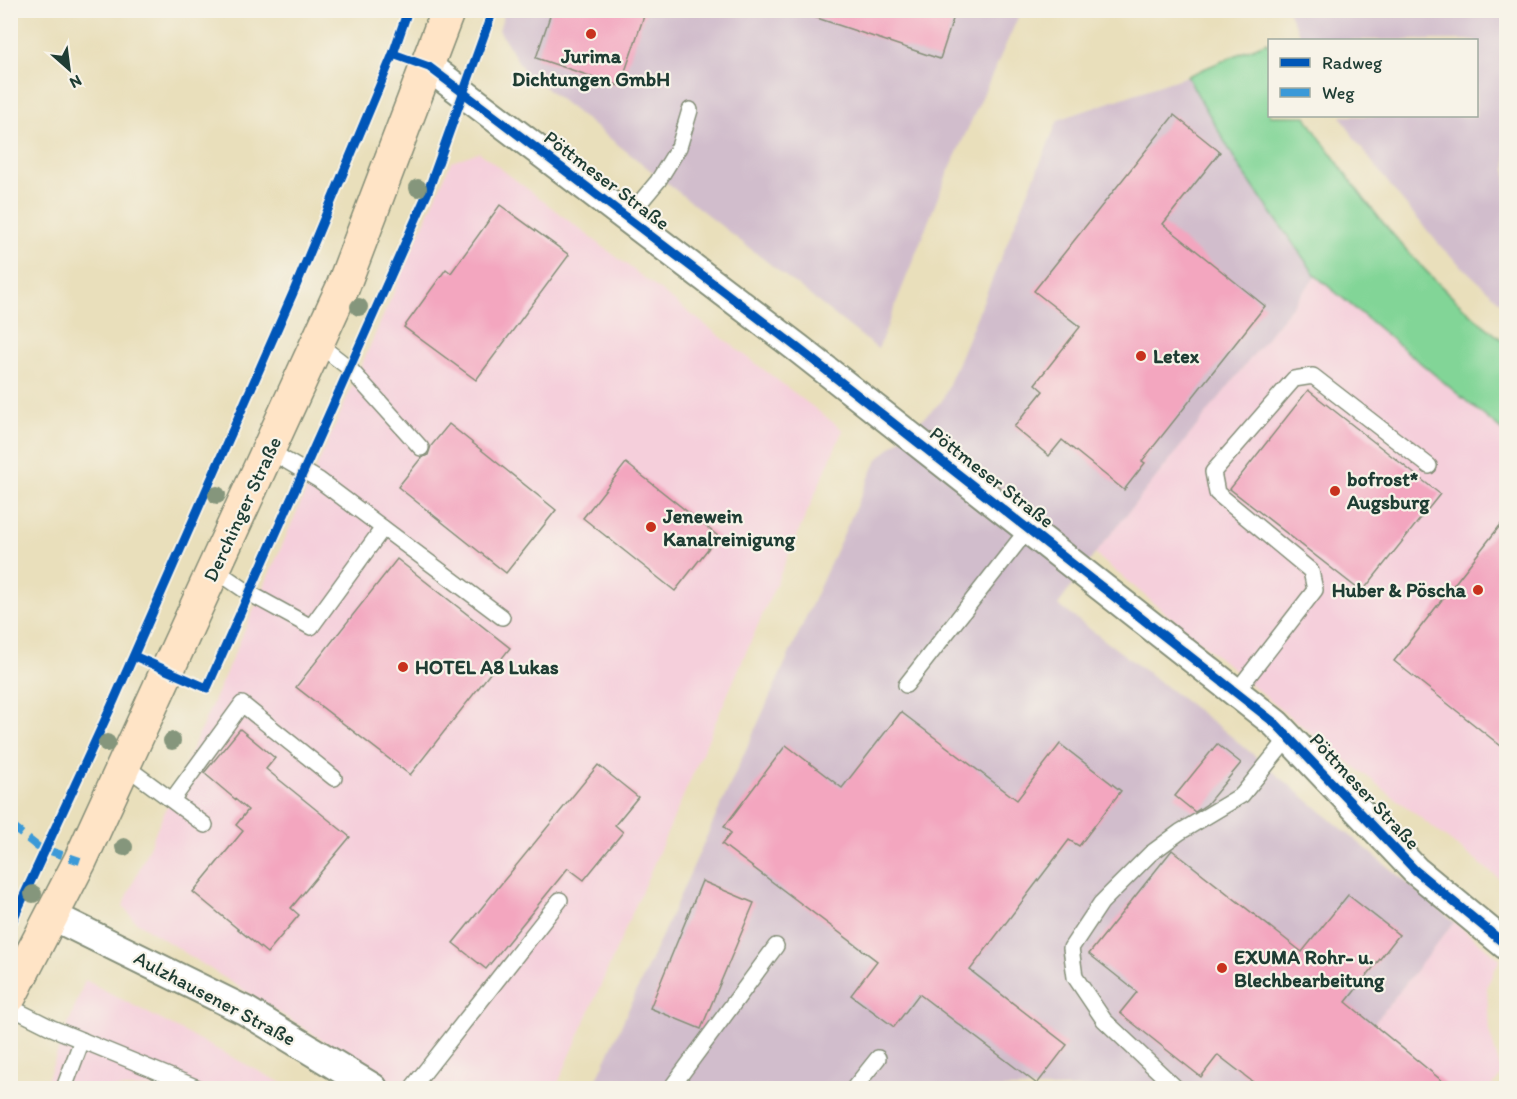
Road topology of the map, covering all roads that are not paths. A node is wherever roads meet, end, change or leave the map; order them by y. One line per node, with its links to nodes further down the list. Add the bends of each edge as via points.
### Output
1 (448, 10): 2 (main road, Derchinger Straße)
2 (429, 67): 4 (street, Pöttmeser Straße); 5 (main road, Derchinger Straße)
3 (690, 110): 4 (lane, via 679,147 658,181)
4 (627, 218): 10 (street, Pöttmeser Straße)
5 (317, 343): 6 (lane, via 349,368); 7 (main road, Derchinger Straße)
6 (421, 448)
7 (268, 450): 9 (lane, via 319,480); 11 (main road, Derchinger Straße)
8 (1429, 466): 14 (lane, via 1313,376 1294,379 1277,396 1213,472 1217,493 1311,571 1315,590)
9 (383, 528): 11 (lane, via 311,627); 12 (lane)
10 (1028, 529): 13 (lane); 14 (street, Pöttmeser Straße)
11 (214, 569): 16 (main road, Derchinger Straße)
12 (502, 617)
13 (906, 685)
14 (1236, 692): 15 (street, Pöttmeser Straße)
15 (1289, 737): 22 (street, Pöttmeser Straße, via 1415,870); 34 (lane, via 1242,795 1150,854 1101,903 1071,948 1075,977 1104,1020)
16 (124, 765): 18 (lane); 21 (main road, Derchinger Straße)
17 (334, 778): 18 (lane, via 242,704)
18 (172, 800): 19 (lane)
19 (205, 825)
20 (560, 900): 31 (lane)
21 (53, 916): 24 (main road, Derchinger Straße); 30 (street, Aulzhausener Straße, via 246,1011)
22 (1506, 945)
23 (776, 946): 32 (lane)
24 (10, 996)
25 (10, 1007): 26 (lane)
26 (82, 1040): 28 (lane); 29 (lane)
27 (878, 1058): 33 (lane)
28 (64, 1089)
29 (198, 1089)
30 (373, 1089)
31 (412, 1089)
32 (671, 1089)
33 (854, 1089)
34 (1176, 1089)

